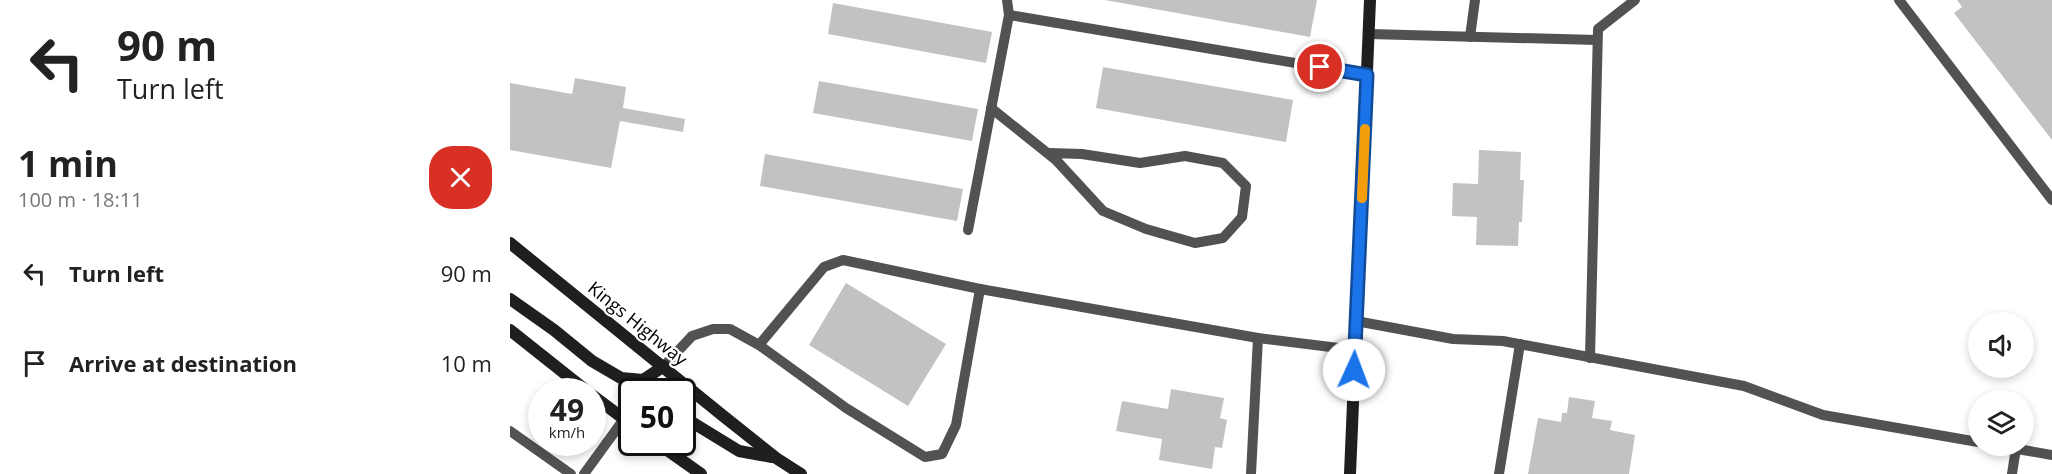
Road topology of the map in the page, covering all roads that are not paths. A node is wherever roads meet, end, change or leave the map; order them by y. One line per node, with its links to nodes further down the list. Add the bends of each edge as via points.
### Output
1 (1007, 0): 6 (lane)
2 (1370, 0): 7 (main road)
3 (1475, 0): 8 (lane)
4 (1635, 0): 9 (lane, via 1598,29)
5 (1899, 0): 13 (lane)
6 (1008, 15): 10 (lane); 11 (lane)
7 (1369, 34): 8 (lane); 10 (main road)
8 (1470, 37): 9 (lane)
9 (1597, 40): 24 (lane)
10 (1367, 75): 18 (main road)
11 (991, 108): 12 (lane); 14 (lane)
12 (1049, 153): 12 (lane, via 1103,211 1146,229 1195,243 1223,238 1242,217 1246,186 1223,163 1185,156 1140,163)
13 (2052, 200)
14 (968, 230)
15 (510, 243): 25 (main road, Kings Highway)
16 (980, 289): 20 (lane); 22 (lane, via 843,260 824,267); 22 (lane, via 956,425 942,454 925,457 846,408)
17 (510, 299): 25 (main road, via 621,378 643,380)
18 (1356, 321): 21 (lane, via 1453,339); 23 (main road)
19 (510, 330): 26 (main road)
20 (1258, 338): 23 (lane); 40 (lane)
21 (1520, 344): 24 (lane); 42 (lane)
22 (759, 345): 25 (lane, via 730,329 713,329 692,336)
23 (1355, 350): 41 (main road)
24 (1590, 358): 30 (lane, via 1744,386 1823,415)
25 (664, 366): 35 (main road, Kings Highway)
26 (570, 378)
27 (696, 425): 35 (main road, via 739,451)
28 (510, 431): 36 (lane)
29 (618, 436): 37 (lane)
30 (1968, 440)
31 (2034, 451): 32 (lane)
32 (2052, 454)
33 (676, 456): 38 (main road)
34 (2015, 456): 43 (lane)
35 (776, 458): 39 (main road, Kings Highway)
36 (571, 474)
37 (584, 474)
38 (701, 474)
39 (801, 474)
40 (1251, 474)
41 (1350, 474)
42 (1499, 474)
43 (2012, 474)

